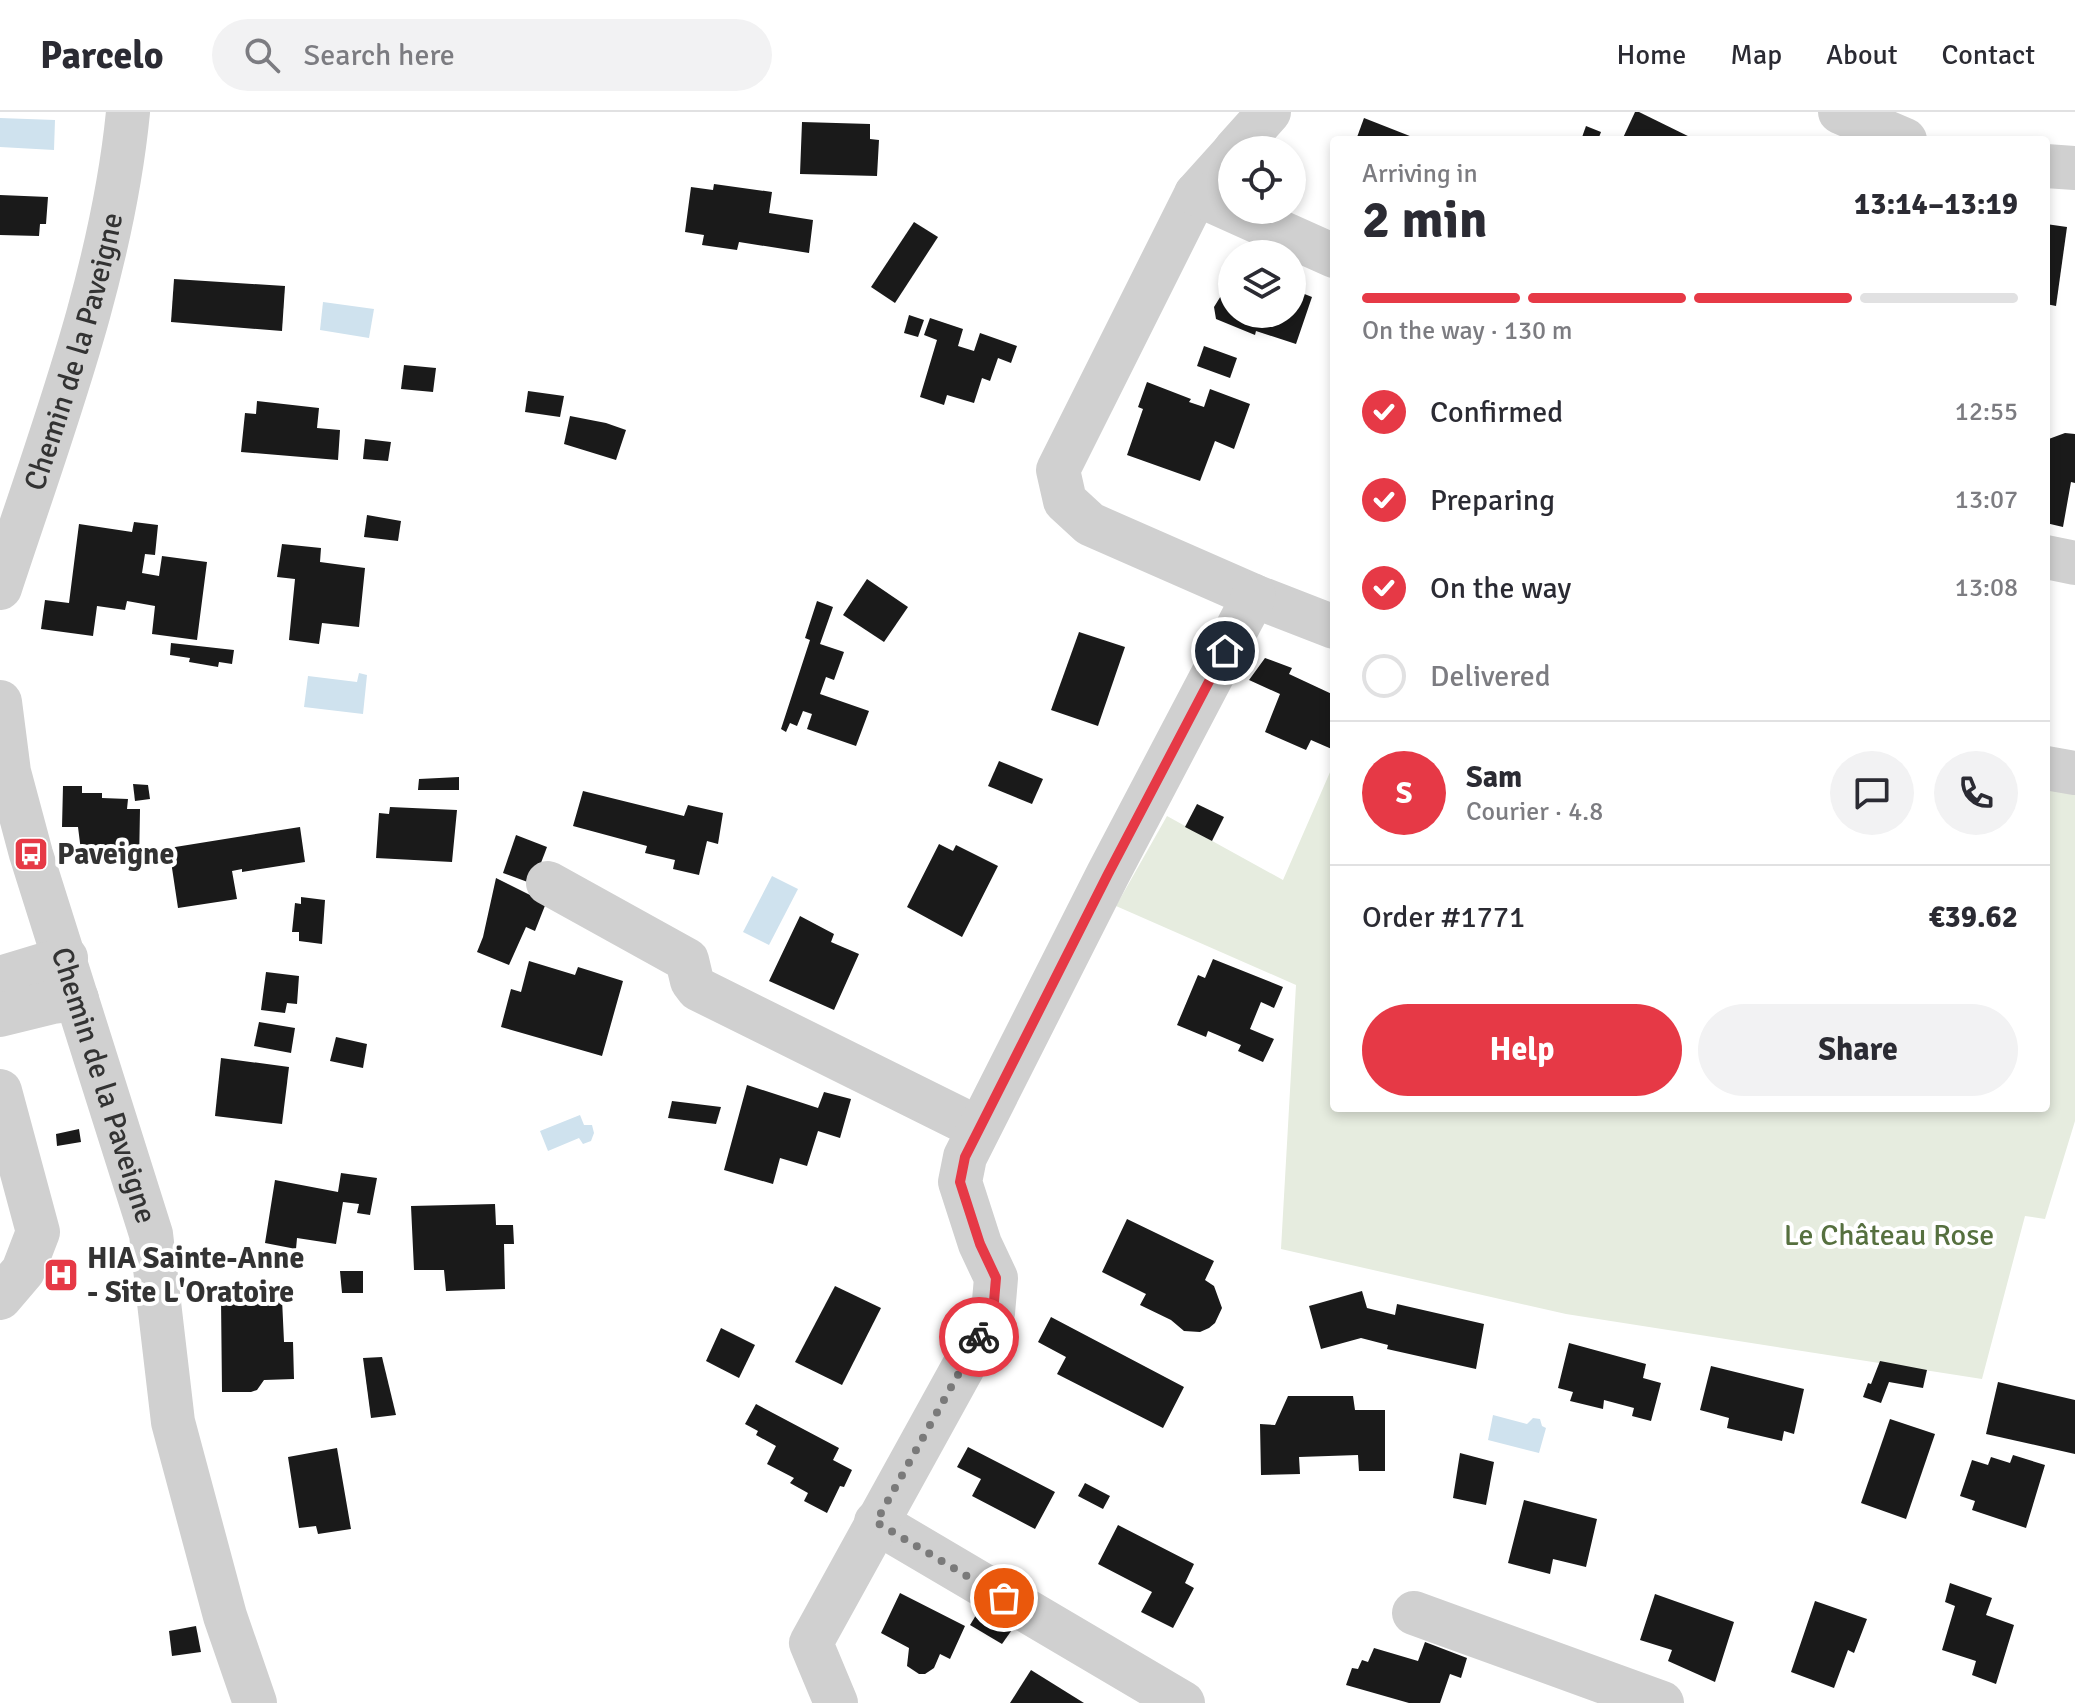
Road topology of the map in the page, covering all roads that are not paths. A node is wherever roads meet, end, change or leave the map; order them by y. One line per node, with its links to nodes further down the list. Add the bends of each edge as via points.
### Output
1 (128, 112): 13 (street, Chemin de la Paveigne, via 123,166 82,335)
2 (1269, 112): 4 (street)
3 (1840, 112): 5 (street)
4 (1248, 136)
5 (1896, 136)
6 (2050, 166): 7 (street)
7 (2075, 168)
8 (1218, 170): 9 (street)
9 (1196, 194): 10 (street); 14 (street, via 1058,470 1065,501 1090,524)
10 (1330, 254)
11 (2050, 558): 12 (street)
12 (2075, 563)
13 (0, 588)
14 (1254, 596): 15 (street); 24 (street)
15 (1330, 625)
16 (0, 702): 21 (street, Chemin de la Paveigne, via 9,772)
17 (2050, 769): 18 (street)
18 (2075, 773)
19 (548, 883): 24 (street, via 687,960 698,989)
20 (0, 978): 21 (street)
21 (72, 979): 22 (street, via 53,1002); 28 (street, Chemin de la Paveigne, via 151,1234 173,1422 225,1616)
22 (0, 1015)
23 (0, 1091): 25 (street, via 38,1232 23,1271)
24 (978, 1128): 26 (street, via 960,1182 996,1278 993,1313)
25 (0, 1298)
26 (876, 1522): 29 (street, via 811,1643); 30 (street)
27 (1414, 1613): 31 (street)
28 (255, 1703)
29 (836, 1703)
30 (1183, 1703)
31 (1662, 1703)

